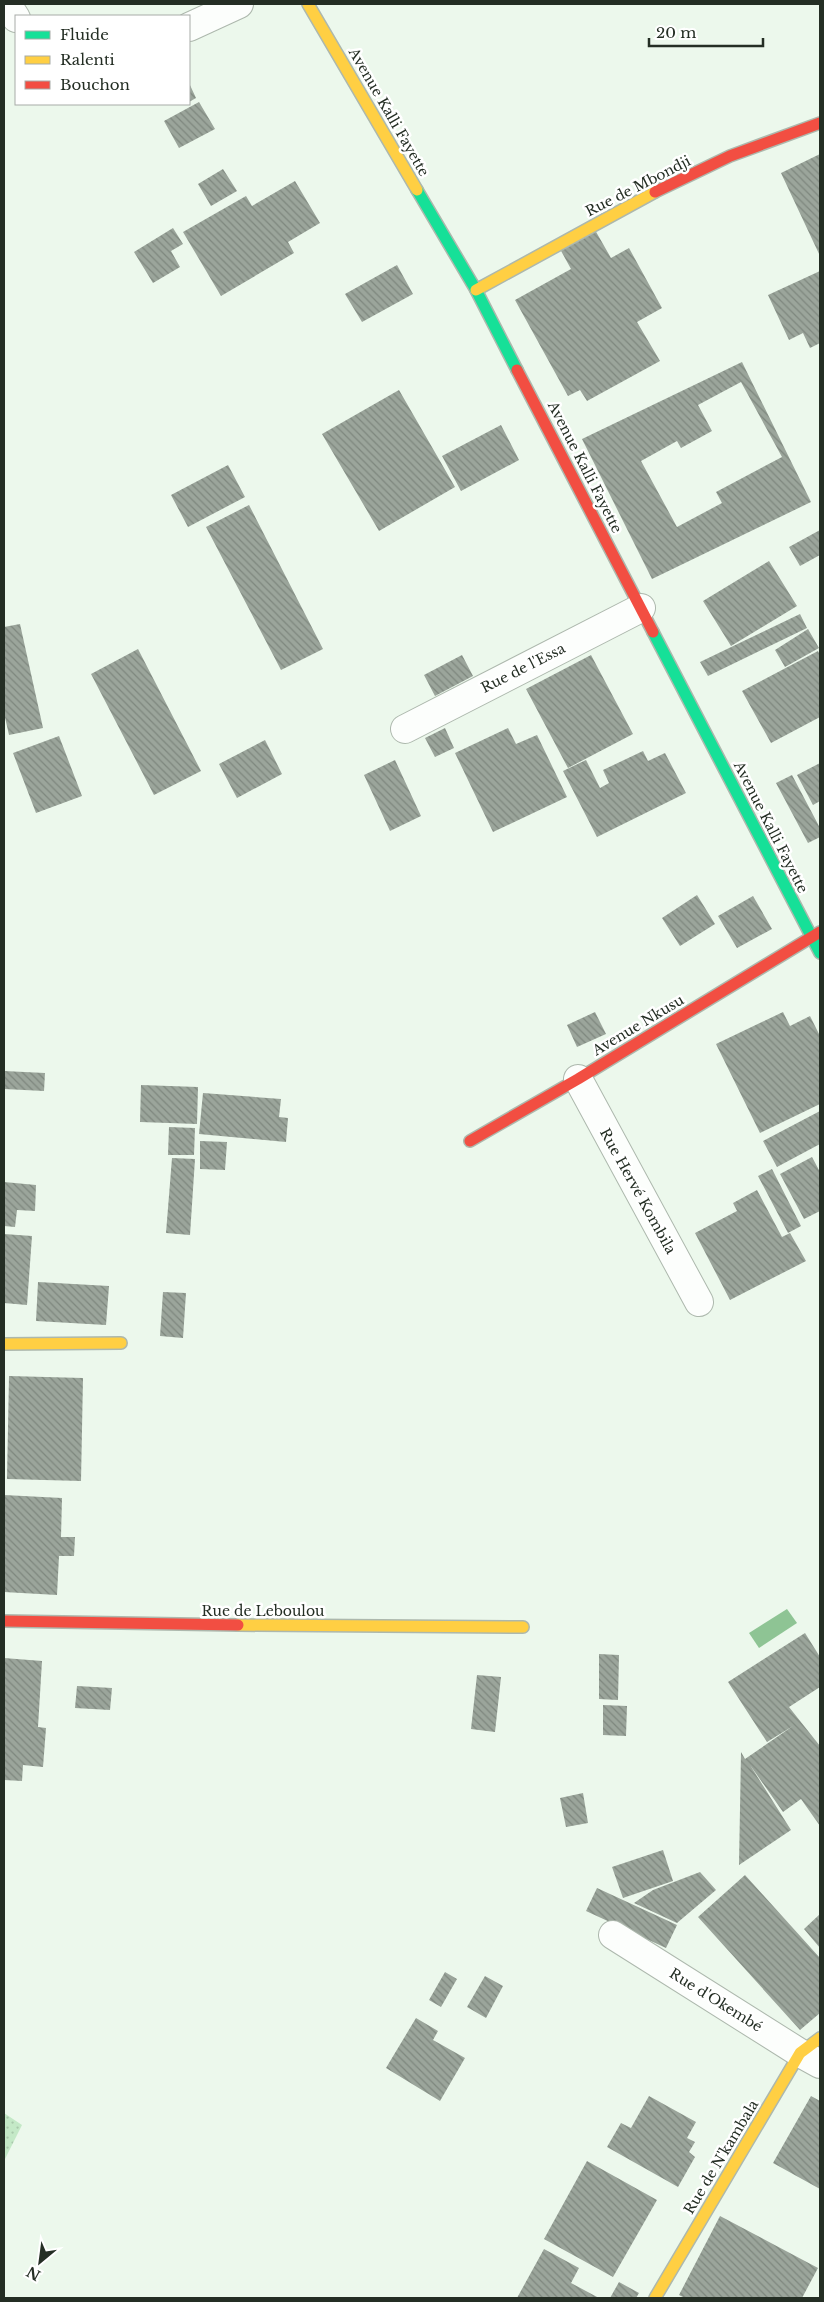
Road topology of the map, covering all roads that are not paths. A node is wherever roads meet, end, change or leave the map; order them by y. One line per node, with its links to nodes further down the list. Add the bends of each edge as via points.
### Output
1 (7, 4): 4 (street)
2 (239, 4): 5 (street)
3 (308, 4): 7 (street, Avenue Kalli Fayette)
4 (15, 16)
5 (190, 26)
6 (820, 123): 7 (street, Rue de Mbondji, via 780,134 658,190)
7 (476, 290): 8 (street, Avenue Kalli Fayette)
8 (641, 608): 9 (street, Rue de l'Essa); 10 (street, Avenue Kalli Fayette)
9 (405, 729)
10 (816, 935): 11 (street, Avenue Kalli Fayette); 12 (street, Avenue Nkusu)
11 (820, 953)
12 (578, 1080): 13 (street, Avenue Nkusu); 14 (street, Rue Hervé Kombila)
13 (470, 1141)
14 (700, 1302)
15 (120, 1343): 16 (street)
16 (4, 1344)
17 (4, 1621): 18 (street, Rue de Leboulou)
18 (523, 1626)
19 (613, 1935): 20 (street, Rue d'Okembé)
20 (814, 2052): 21 (street, Rue de N'kambala)
21 (655, 2298)

